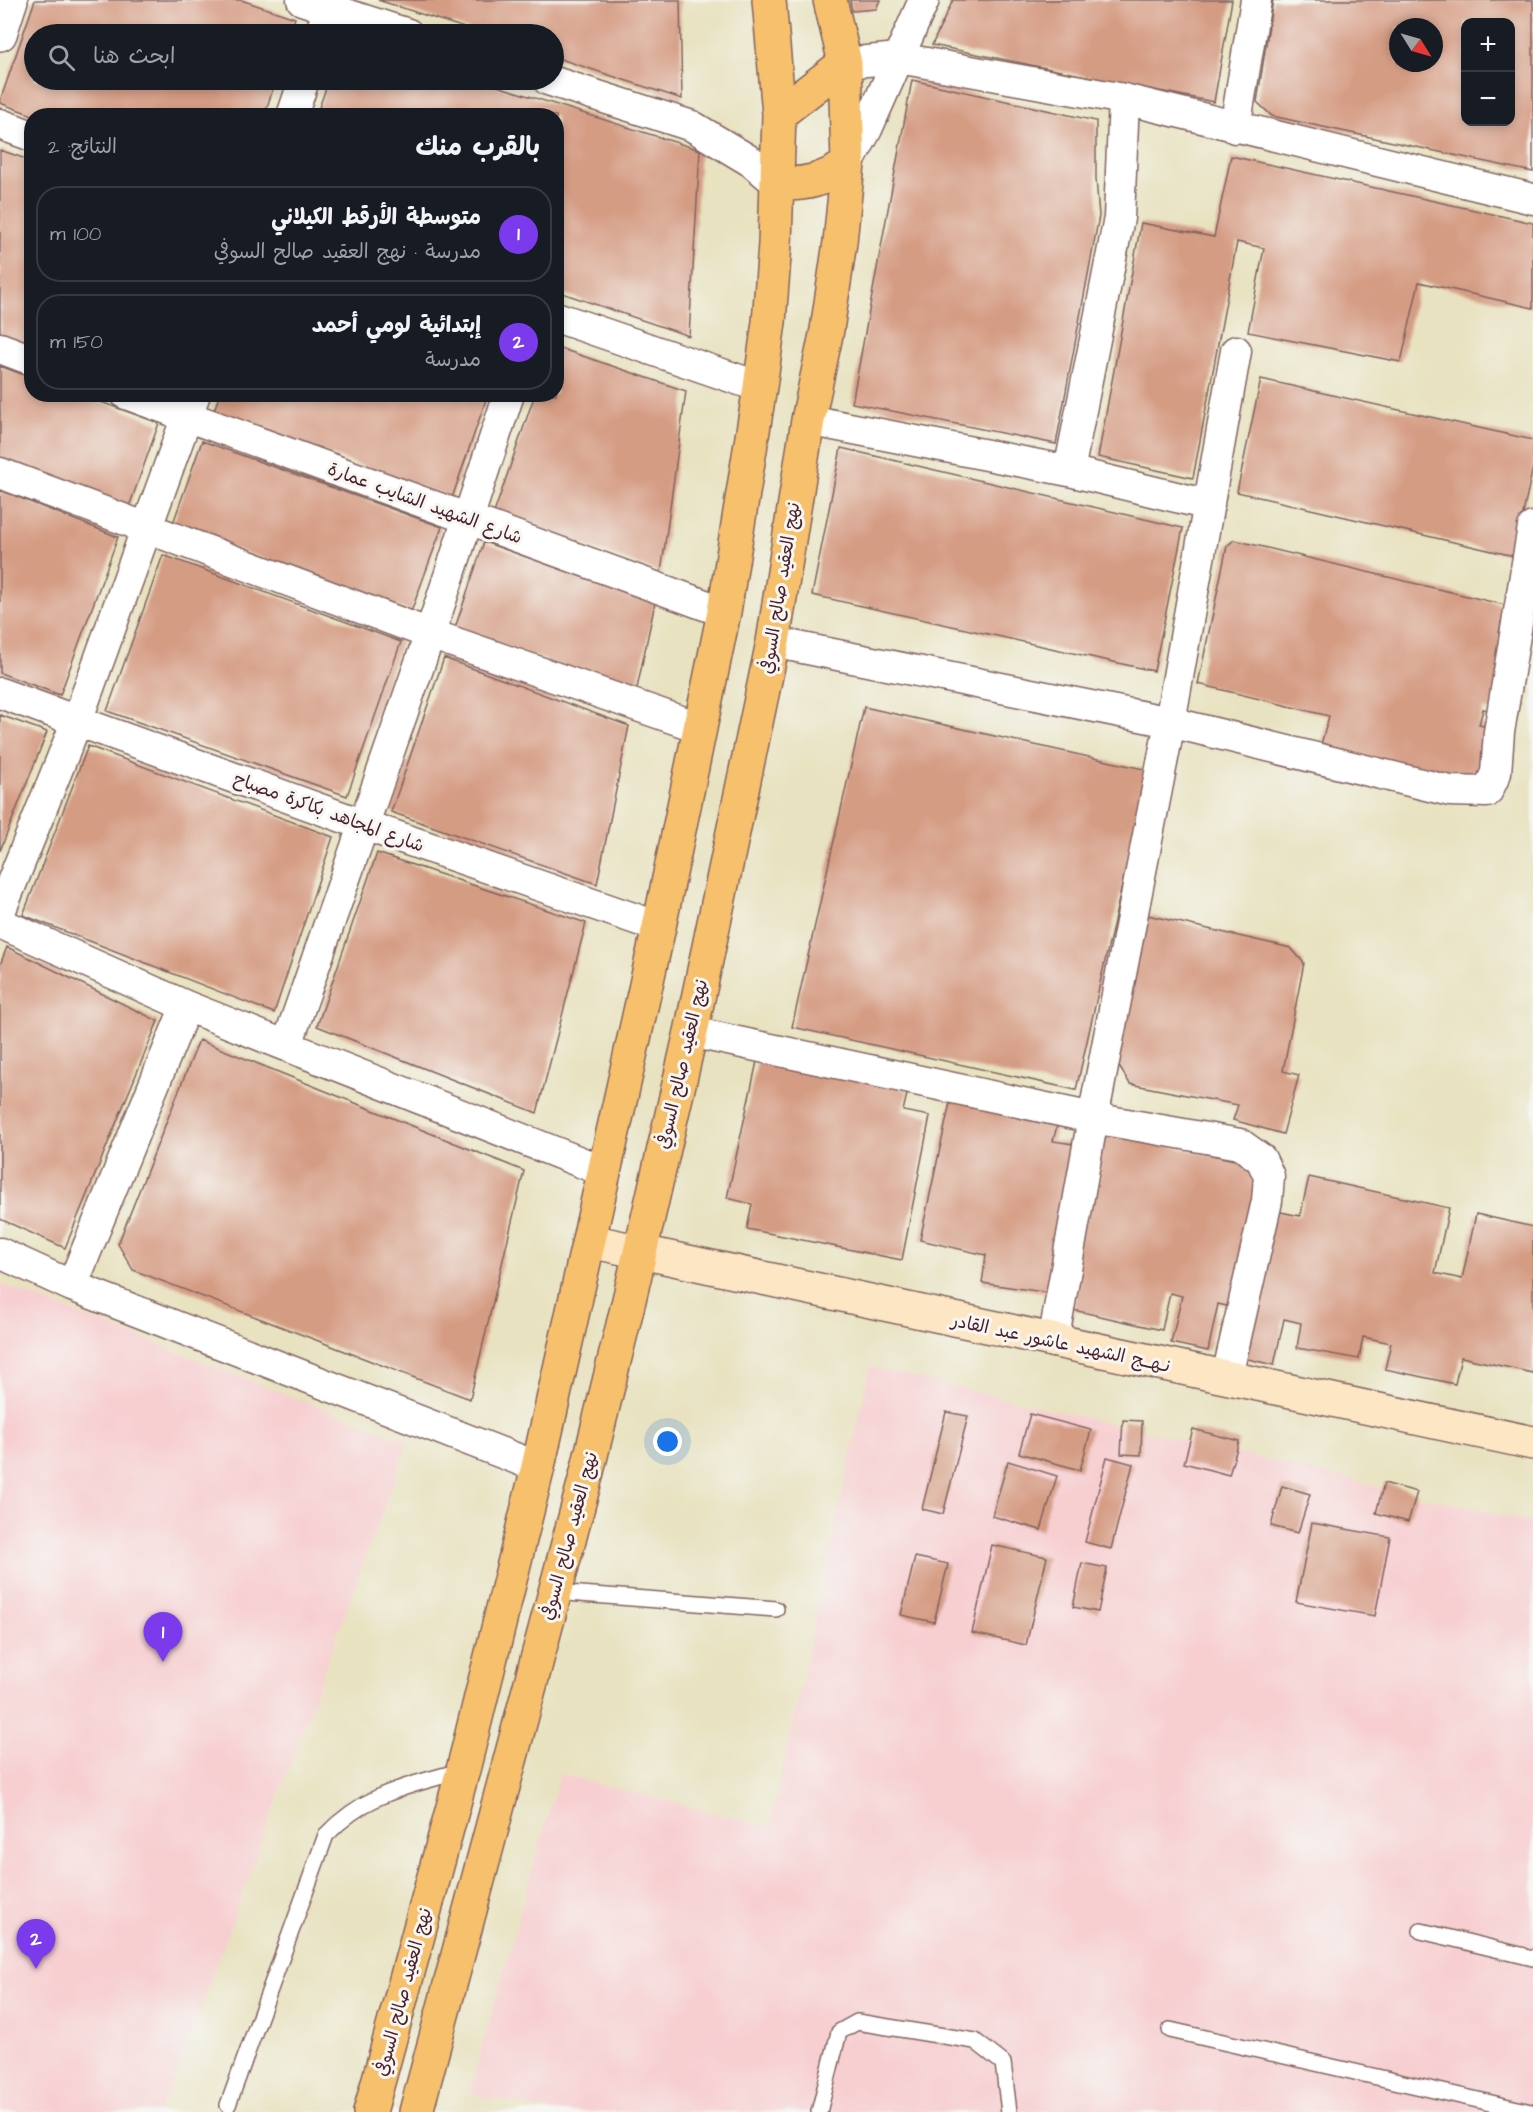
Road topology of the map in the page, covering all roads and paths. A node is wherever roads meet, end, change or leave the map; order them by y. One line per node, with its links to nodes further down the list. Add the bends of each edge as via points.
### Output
1 (11, 0): 8 (street)
2 (769, 0): 15 (main road, نهج العقيد صالح السوفي)
3 (830, 0): 10 (main road, نهج العقيد صالح السوفي)
4 (924, 0): 9 (street)
5 (1256, 0): 17 (street)
6 (320, 11): 7 (street)
7 (370, 24)
8 (0, 34)
9 (899, 58): 10 (street); 13 (street); 19 (street)
10 (845, 63): 15 (main road); 19 (main road, نهج العقيد صالح السوفي)
11 (564, 85): 20 (street, via 692,126 752,162)
12 (301, 90): 14 (street)
13 (1124, 99): 17 (street); 31 (street, via 1119,218)
14 (295, 108)
15 (779, 114): 20 (main road, نهج العقيد صالح السوفي)
16 (0, 124): 18 (street)
17 (1235, 128): 21 (street)
18 (24, 133)
19 (848, 164): 20 (main road, via 822,180); 30 (main road, نهج العقيد صالح السوفي, via 830,308)
20 (777, 183): 26 (main road, نهج العقيد صالح السوفي, via 769,322)
21 (1533, 198)
22 (564, 320): 26 (street)
23 (0, 348): 25 (street)
24 (1236, 351): 33 (street)
25 (24, 357)
26 (760, 387): 37 (main road, نهج العقيد صالح السوفي)
27 (169, 402): 29 (street, شارع الشهيد الشايب عمارة)
28 (505, 402): 34 (street)
29 (191, 406): 34 (street, شارع الشهيد الشايب عمارة); 36 (street)
30 (808, 420): 31 (street); 39 (main road, نهج العقيد صالح السوفي)
31 (1069, 471): 33 (street)
32 (0, 473): 36 (street)
33 (1209, 505): 42 (street)
34 (468, 519): 37 (street, شارع الشهيد الشايب عمارة); 38 (street)
35 (1533, 527): 42 (street, via 1499,732 1496,773 1487,792 1450,791)
36 (147, 530): 38 (street); 41 (street)
37 (724, 612): 43 (main road, نهج العقيد صالح السوفي)
38 (430, 634): 43 (street); 44 (street)
39 (773, 642): 42 (street); 49 (main road, نهج العقيد صالح السوفي)
40 (0, 693): 41 (street, شارع المجاهد بكاكرة مصباح)
41 (77, 721): 44 (street, شارع المجاهد بكاكرة مصباح); 45 (street)
42 (1170, 722): 51 (street)
43 (701, 728): 47 (main road, نهج العقيد صالح السوفي)
44 (364, 825): 47 (street, شارع المجاهد بكاكرة مصباح); 50 (street)
45 (0, 912)
46 (0, 923): 48 (street)
47 (659, 927): 52 (main road, نهج العقيد صالح السوفي)
48 (186, 1006): 50 (street); 56 (street)
49 (691, 1032): 51 (street); 54 (main road, نهج العقيد صالح السوفي)
50 (287, 1045): 52 (street)
51 (1093, 1118): 57 (street); 58 (street, via 1240,1144 1261,1159 1269,1176 1267,1201)
52 (603, 1171): 53 (main road, نهج العقيد صالح السوفي)
53 (590, 1241): 54 (main road, نـهــج الشهيد عاشور عبد القادر); 60 (main road, نهج العقيد صالح السوفي)
54 (638, 1251): 57 (main road, نـهــج الشهيد عاشور عبد القادر); 61 (main road, نهج العقيد صالح السوفي, via 585,1480)
55 (0, 1253): 56 (street)
56 (72, 1286): 60 (street)
57 (1053, 1342): 58 (main road, نـهــج الشهيد عاشور عبد القادر)
58 (1227, 1376): 59 (main road, نـهــج الشهيد عاشور عبد القادر)
59 (1533, 1443)
60 (538, 1467): 63 (main road, نهج العقيد صالح السوفي)
61 (554, 1592): 62 (lane); 70 (main road, نهج العقيد صالح السوفي)
62 (776, 1609)
63 (463, 1770): 67 (lane, via 375,1797 342,1818 326,1835); 69 (main road, نهج العقيد صالح السوفي)
64 (1421, 1931): 65 (lane)
65 (1533, 1958)
66 (1170, 2030): 68 (lane)
67 (228, 2105)
68 (1469, 2105): 73 (lane)
69 (370, 2112)
70 (416, 2112)
71 (819, 2112): 72 (lane, via 839,2032 857,2022 975,2041 1003,2063)
72 (1009, 2112)
73 (1531, 2112)

